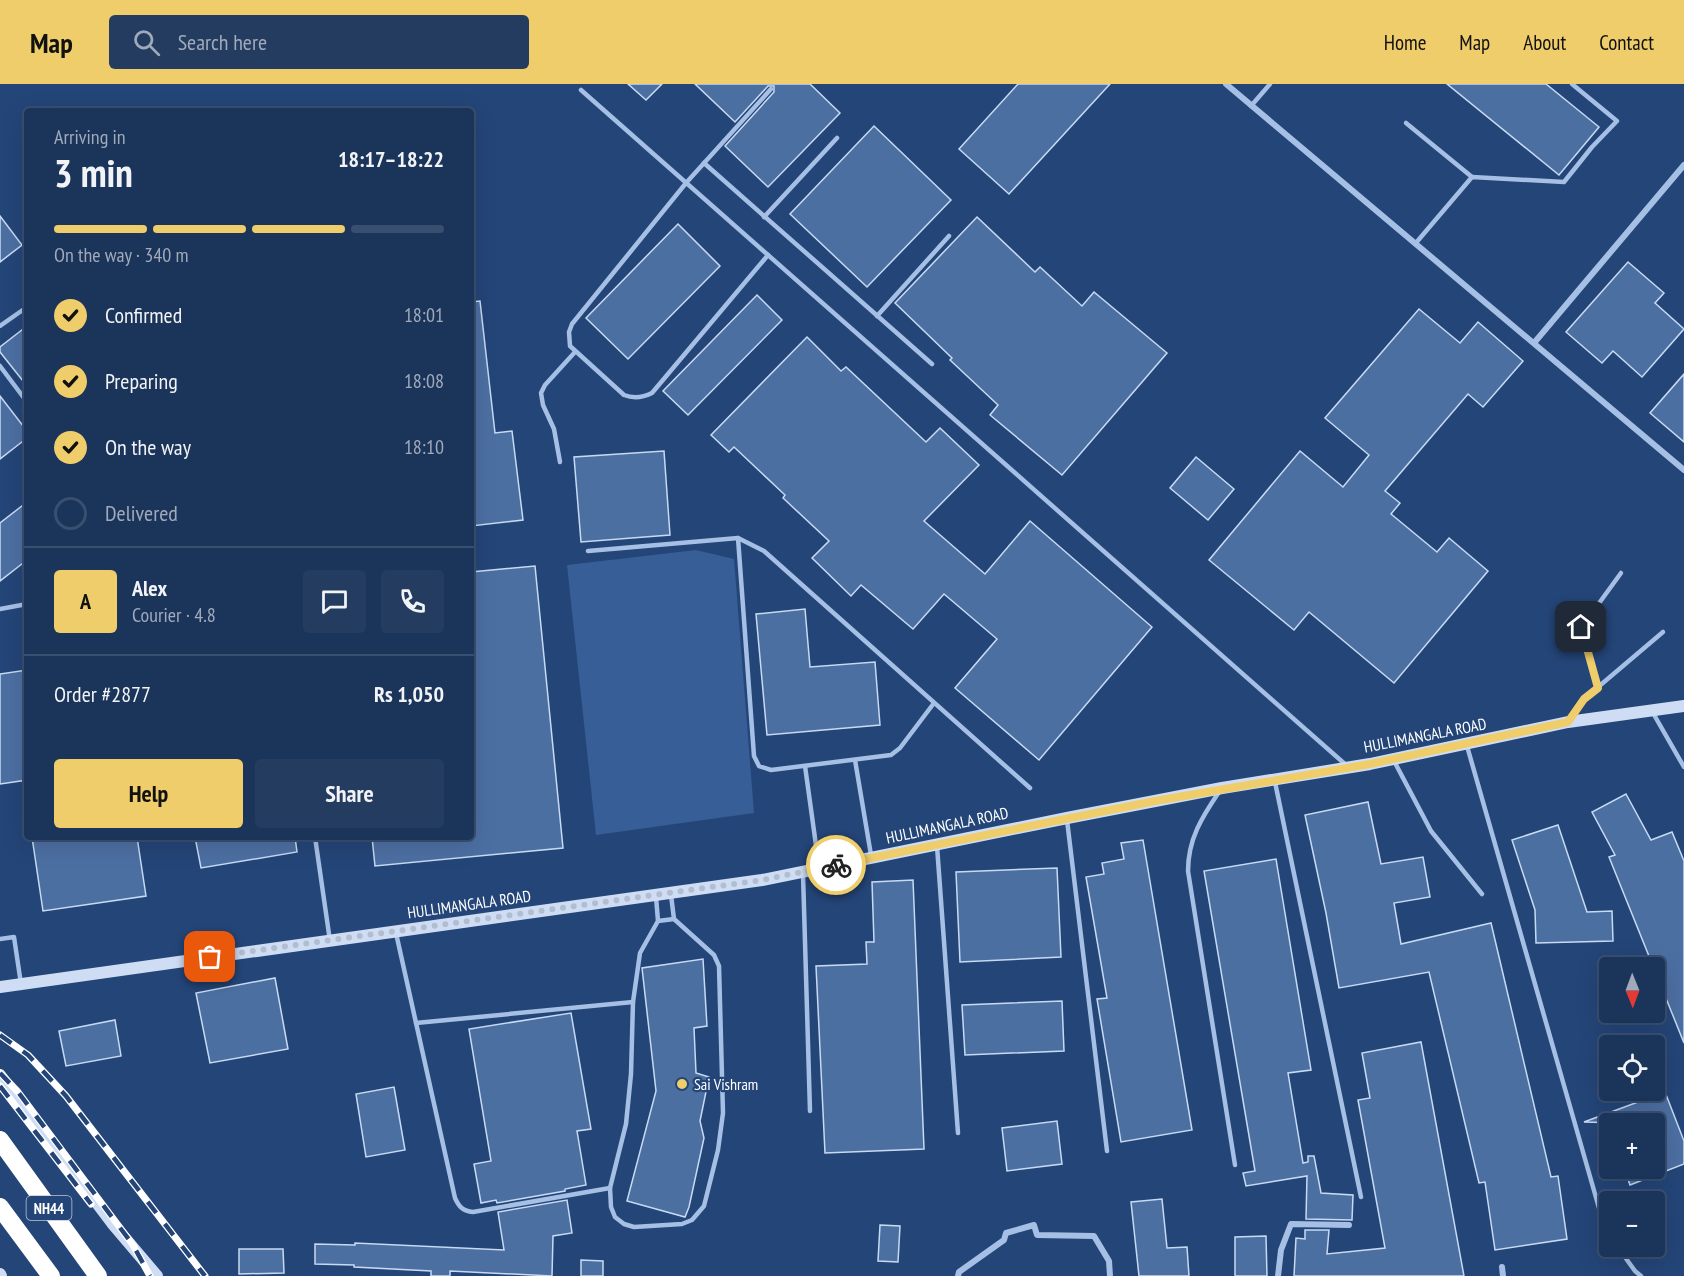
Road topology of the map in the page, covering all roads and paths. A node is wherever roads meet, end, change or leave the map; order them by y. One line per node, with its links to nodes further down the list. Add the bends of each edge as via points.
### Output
1 (1226, 84): 6 (street)
2 (1270, 84): 6 (lane)
3 (1572, 84): 11 (lane, via 1617,121 1564,182)
4 (771, 89): 9 (lane)
5 (581, 90): 12 (lane)
6 (1251, 106): 15 (street)
7 (1406, 123): 11 (lane)
8 (837, 138): 13 (lane)
9 (704, 164): 12 (lane); 13 (lane)
10 (1684, 165): 20 (street)
11 (1472, 177): 15 (lane)
12 (686, 183): 16 (lane); 21 (lane, via 572,324 569,340)
13 (764, 217): 18 (lane)
14 (949, 236): 18 (lane)
15 (1415, 244): 20 (street)
16 (768, 255): 21 (lane, via 652,393 624,395); 42 (lane)
17 (24, 309): 19 (lane)
18 (877, 316): 22 (lane)
19 (0, 327)
20 (1534, 343): 26 (street)
21 (575, 352): 25 (lane, via 541,393)
22 (932, 364)
23 (0, 366): 24 (lane)
24 (24, 398)
25 (560, 462)
26 (1684, 470)
27 (738, 538): 28 (lane); 34 (lane, via 765,551 782,565); 41 (lane, via 755,761 771,770)
28 (588, 551)
29 (1621, 573): 33 (lane, via 1581,627)
30 (24, 605): 31 (lane)
31 (0, 609)
32 (1663, 632): 33 (lane)
33 (1598, 688): 37 (lane, via 1584,699)
34 (934, 703): 40 (lane, via 896,752); 45 (lane)
35 (1684, 706): 36 (street, HULLIMANGALA ROAD)
36 (1652, 711): 37 (street, HULLIMANGALA ROAD); 43 (lane)
37 (1568, 722): 38 (street, HULLIMANGALA ROAD)
38 (1466, 744): 39 (street, HULLIMANGALA ROAD); 74 (lane)
39 (1392, 759): 42 (street, HULLIMANGALA ROAD); 54 (lane, via 1431,831)
40 (855, 760): 41 (lane); 50 (lane)
41 (805, 766): 51 (lane)
42 (1348, 766): 44 (street, HULLIMANGALA ROAD)
43 (1684, 767)
44 (1274, 779): 46 (street, HULLIMANGALA ROAD); 72 (lane)
45 (1030, 788)
46 (1221, 788): 47 (street, HULLIMANGALA ROAD); 70 (lane, via 1197,826 1188,871)
47 (1067, 818): 49 (street, HULLIMANGALA ROAD); 69 (lane)
48 (315, 840): 60 (lane)
49 (937, 844): 50 (street, HULLIMANGALA ROAD); 67 (lane)
50 (871, 858): 51 (street, HULLIMANGALA ROAD)
51 (819, 868): 52 (street, HULLIMANGALA ROAD)
52 (803, 872): 53 (street, HULLIMANGALA ROAD); 66 (lane)
53 (671, 893): 55 (street, HULLIMANGALA ROAD); 56 (lane)
54 (1482, 894)
55 (656, 895): 57 (lane); 58 (street, HULLIMANGALA ROAD)
56 (674, 919): 57 (lane); 71 (lane, via 714,955 719,966 723,1113 712,1179 698,1215 682,1224 624,1224 611,1207)
57 (657, 921): 63 (lane, via 640,953)
58 (396, 931): 60 (street, HULLIMANGALA ROAD); 64 (lane)
59 (0, 939): 61 (lane, via 14,937)
60 (330, 941): 61 (street, HULLIMANGALA ROAD)
61 (21, 984): 62 (street, HULLIMANGALA ROAD)
62 (0, 987)
63 (633, 1002): 64 (lane); 71 (lane, via 626,1124)
64 (416, 1023): 71 (lane, via 459,1207 473,1212)
65 (0, 1075): 80 (street)
66 (810, 1111)
67 (958, 1133)
68 (0, 1140): 79 (highway, NH44)
69 (1107, 1150)
70 (1235, 1165)
71 (610, 1188)
72 (1361, 1197)
73 (0, 1207): 78 (highway, NH44)
74 (1599, 1208)
75 (1349, 1225): 83 (street, via 1291,1224 1281,1250)
76 (1625, 1257): 85 (lane)
77 (1502, 1267): 84 (street)
78 (51, 1276)
79 (98, 1276)
80 (157, 1276)
81 (958, 1276): 82 (street, via 1004,1240 1006,1233 1034,1225 1037,1235 1094,1236 1108,1261)
82 (1110, 1276)
83 (1278, 1276)
84 (1503, 1276)
85 (1641, 1276)

